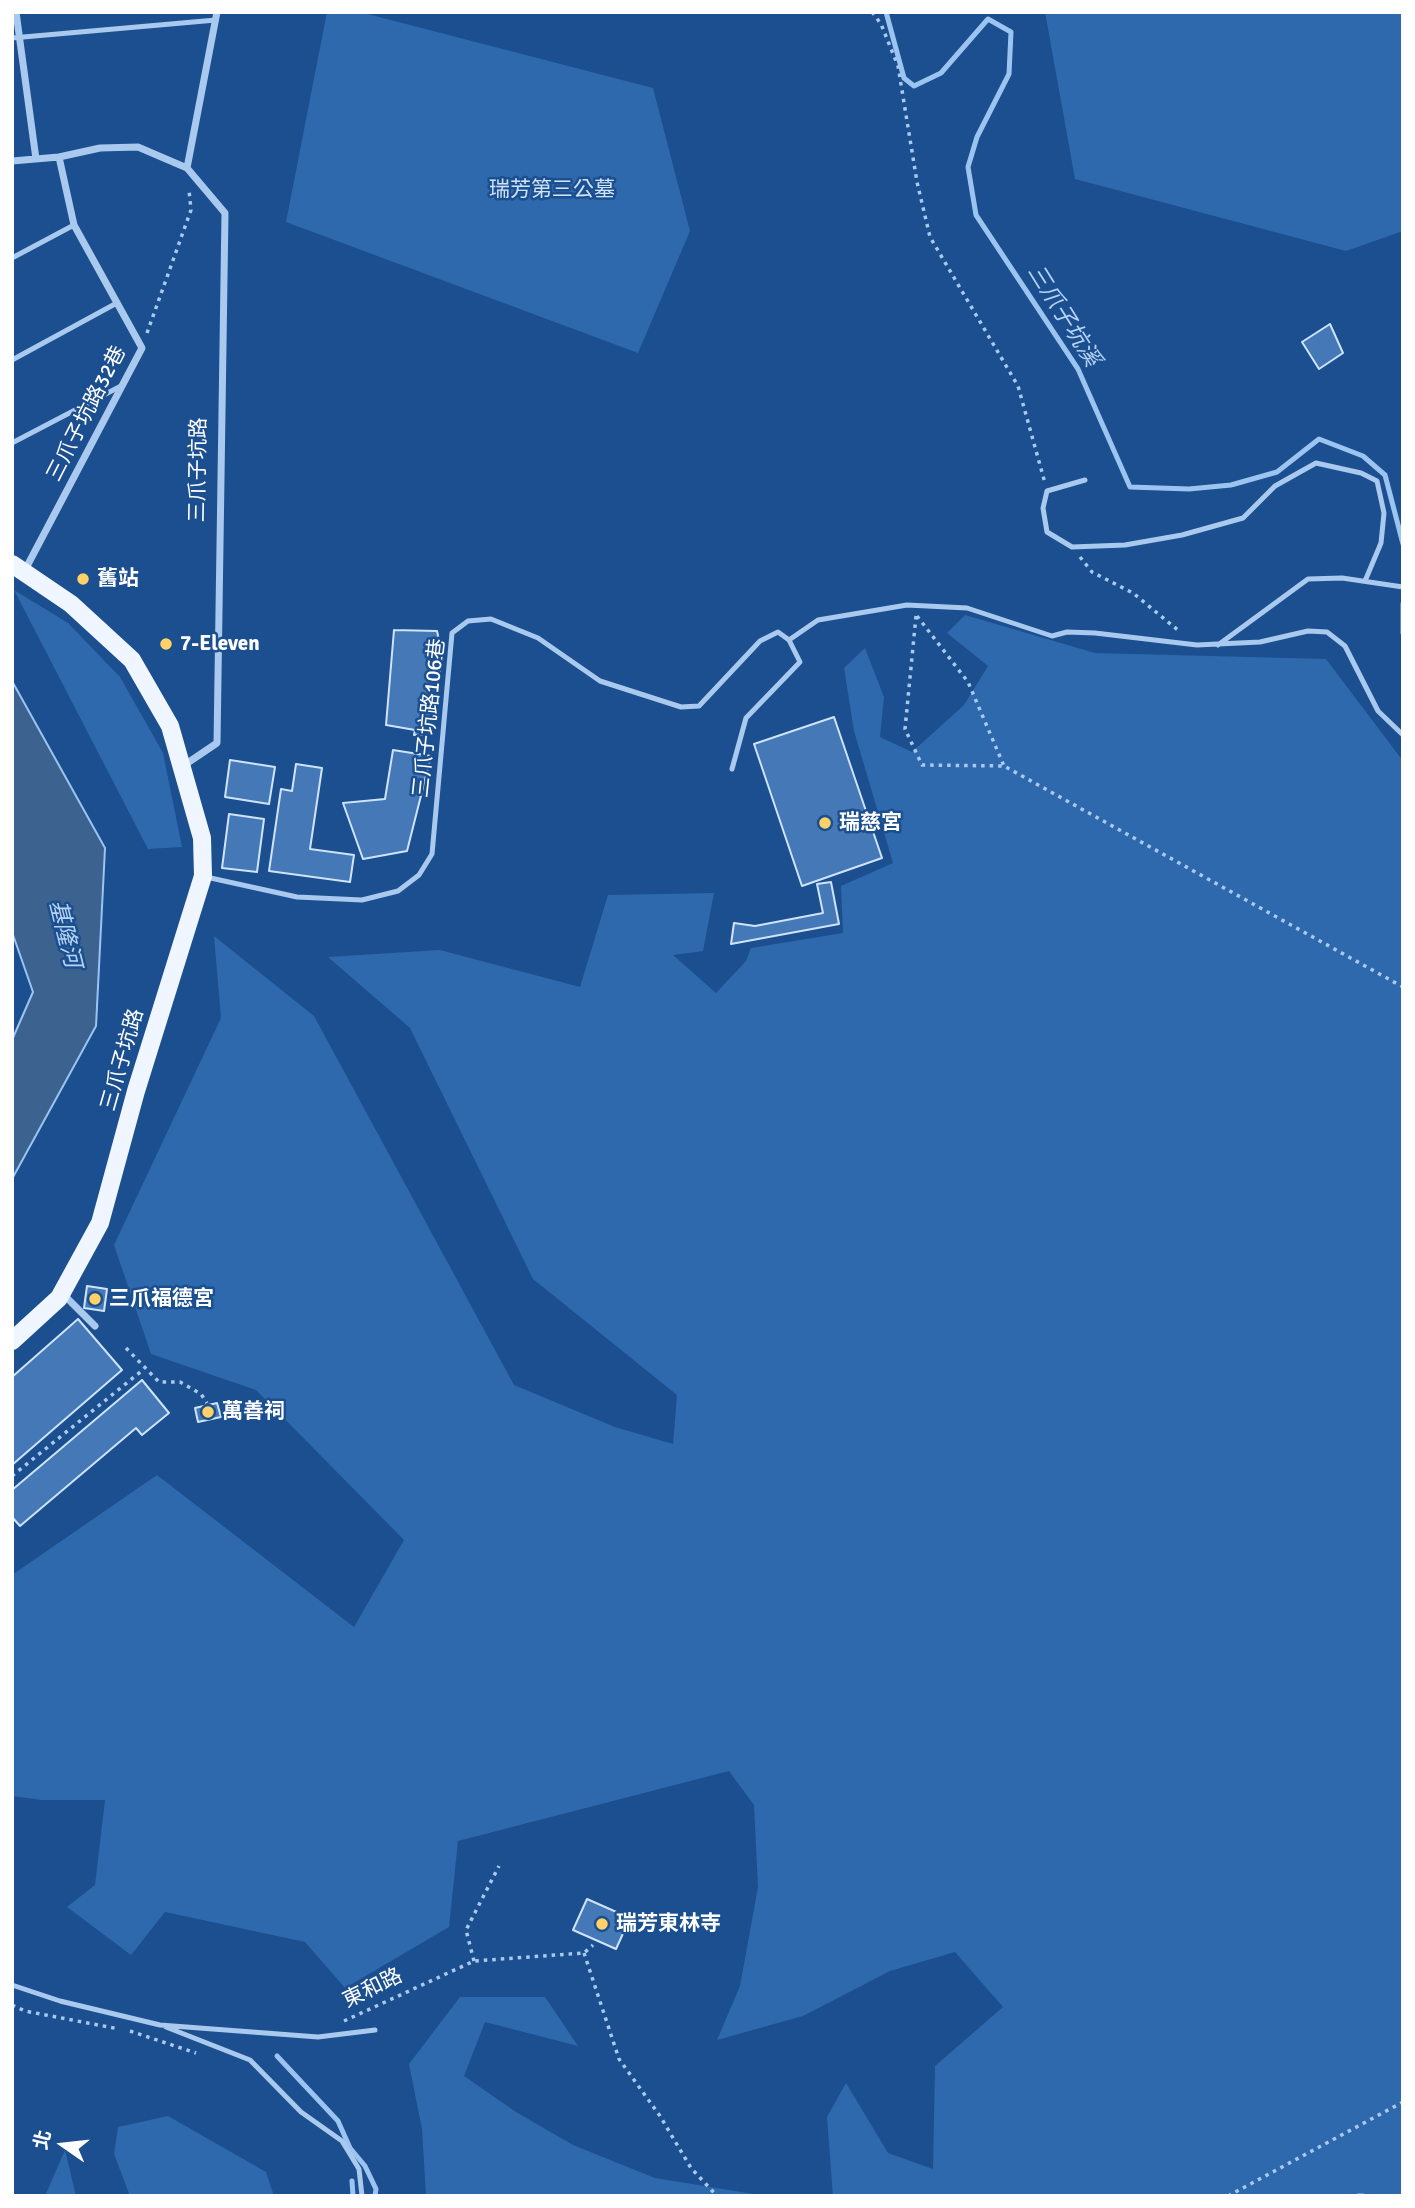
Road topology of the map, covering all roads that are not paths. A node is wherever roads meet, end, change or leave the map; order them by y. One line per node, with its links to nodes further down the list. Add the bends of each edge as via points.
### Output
1 (16, 12): 3 (street)
2 (217, 16): 3 (lane); 7 (street)
3 (16, 38): 5 (street)
4 (59, 157): 5 (street, 三爪子坑路); 7 (street, 三爪子坑路, via 100,148 138,148); 8 (street, 三爪子坑路32巷)
5 (36, 159): 6 (street, 三爪子坑路)
6 (12, 161)
7 (187, 168): 21 (street, 三爪子坑路, via 225,213 217,744)
8 (74, 225): 9 (lane); 10 (street, 三爪子坑路32巷)
9 (12, 258)
10 (115, 304): 11 (lane); 12 (street, 三爪子坑路32巷, via 142,348)
11 (12, 360)
12 (122, 385): 13 (lane); 15 (street, 三爪子坑路32巷)
13 (12, 443)
14 (1085, 480): 16 (lane, via 1047,491 1043,508 1047,532 1072,547 1136,543 1243,518 1275,486 1316,463 1342,467 1377,481 1384,513 1381,543)
15 (18, 567): 21 (main road, 三爪子坑路, via 71,604 132,660 170,726)
16 (1365, 581): 17 (lane); 19 (lane, via 1308,579)
17 (1403, 587)
18 (789, 640): 19 (lane, via 818,620 907,604 967,608 1052,636 1095,633); 22 (lane, via 800,662 746,718); 23 (lane, 三爪子坑路106巷, via 778,632 760,641 699,706 681,707 600,681 538,638 491,619 468,621 452,633 432,855 419,875 398,891 362,900 297,897)
19 (1218, 645): 20 (lane, via 1327,632 1345,646 1378,711)
20 (1403, 735)
21 (182, 766): 23 (main road, 三爪子坑路, via 202,838)
22 (732, 769)
23 (203, 876): 24 (main road, 三爪子坑路, via 100,1223)
24 (61, 1293): 25 (street); 26 (main road, 三爪子坑路)
25 (95, 1326)
26 (12, 1341)
27 (12, 1985): 28 (lane)
28 (160, 2025): 29 (lane, via 318,2037); 30 (lane, via 250,2060 302,2112 342,2141 359,2169)
29 (375, 2031)
30 (362, 2196)

